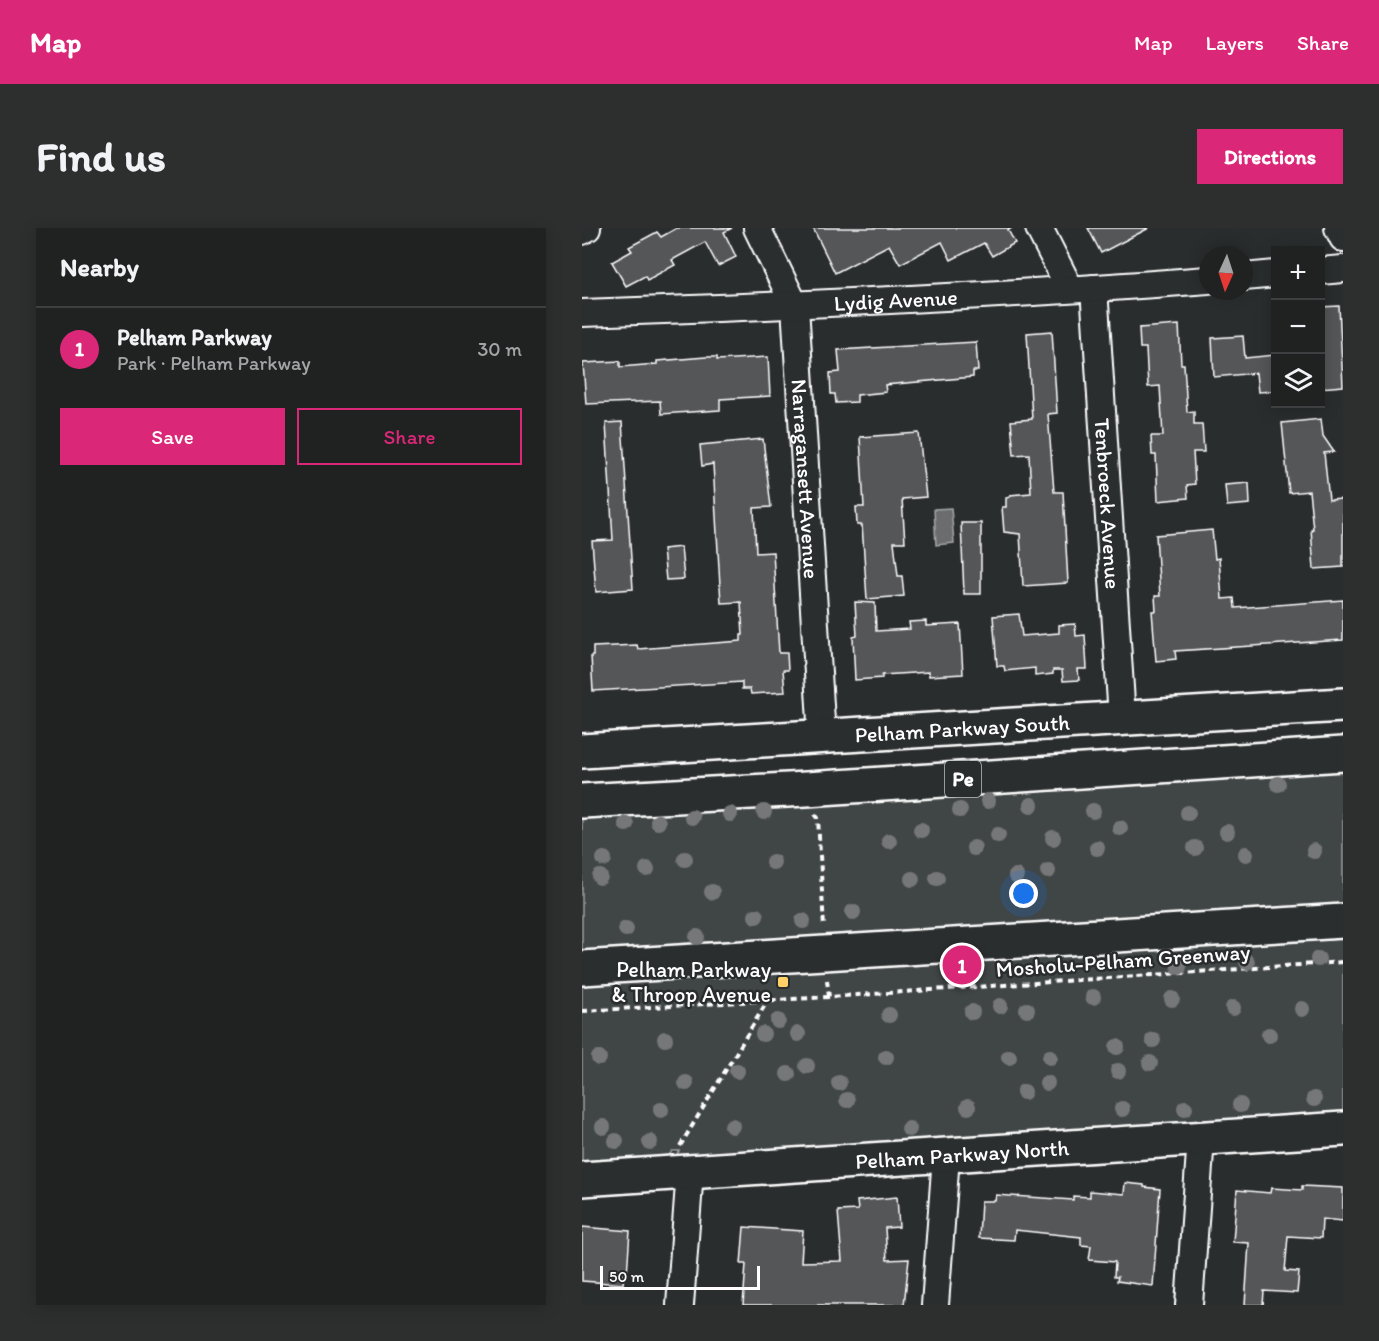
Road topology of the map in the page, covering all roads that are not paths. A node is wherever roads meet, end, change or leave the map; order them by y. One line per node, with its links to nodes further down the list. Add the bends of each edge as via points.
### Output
1 (587, 228): 5 (street)
2 (757, 228): 13 (street, Narragansett Avenue)
3 (1040, 228): 12 (street, Tenbroeck Avenue)
4 (1338, 228): 6 (street)
5 (582, 231)
6 (1343, 238)
7 (1343, 269): 8 (street)
8 (1325, 271)
9 (1271, 274): 10 (street)
10 (1253, 276)
11 (1199, 281): 12 (street, Lydig Avenue)
12 (1082, 289): 13 (street, Lydig Avenue); 16 (street, Tenbroeck Avenue)
13 (795, 306): 14 (street, Lydig Avenue); 17 (street, Narragansett Avenue)
14 (582, 313)
15 (1343, 705): 16 (street, Pelham Parkway South)
16 (1122, 718): 17 (street, Pelham Parkway South)
17 (822, 737): 18 (street, Pelham Parkway South)
18 (582, 751)
19 (1343, 754): 20 (street, Pe)
20 (582, 801)
21 (1343, 921): 22 (street)
22 (582, 969)
23 (1343, 1129): 24 (street, Pelham Parkway North)
24 (1201, 1138): 25 (street, Pelham Parkway North); 30 (street)
25 (946, 1156): 26 (street, Pelham Parkway North); 29 (street)
26 (684, 1161): 27 (street, Pelham Parkway North); 28 (street)
27 (582, 1179)
28 (680, 1305)
29 (935, 1305)
30 (1189, 1305)

